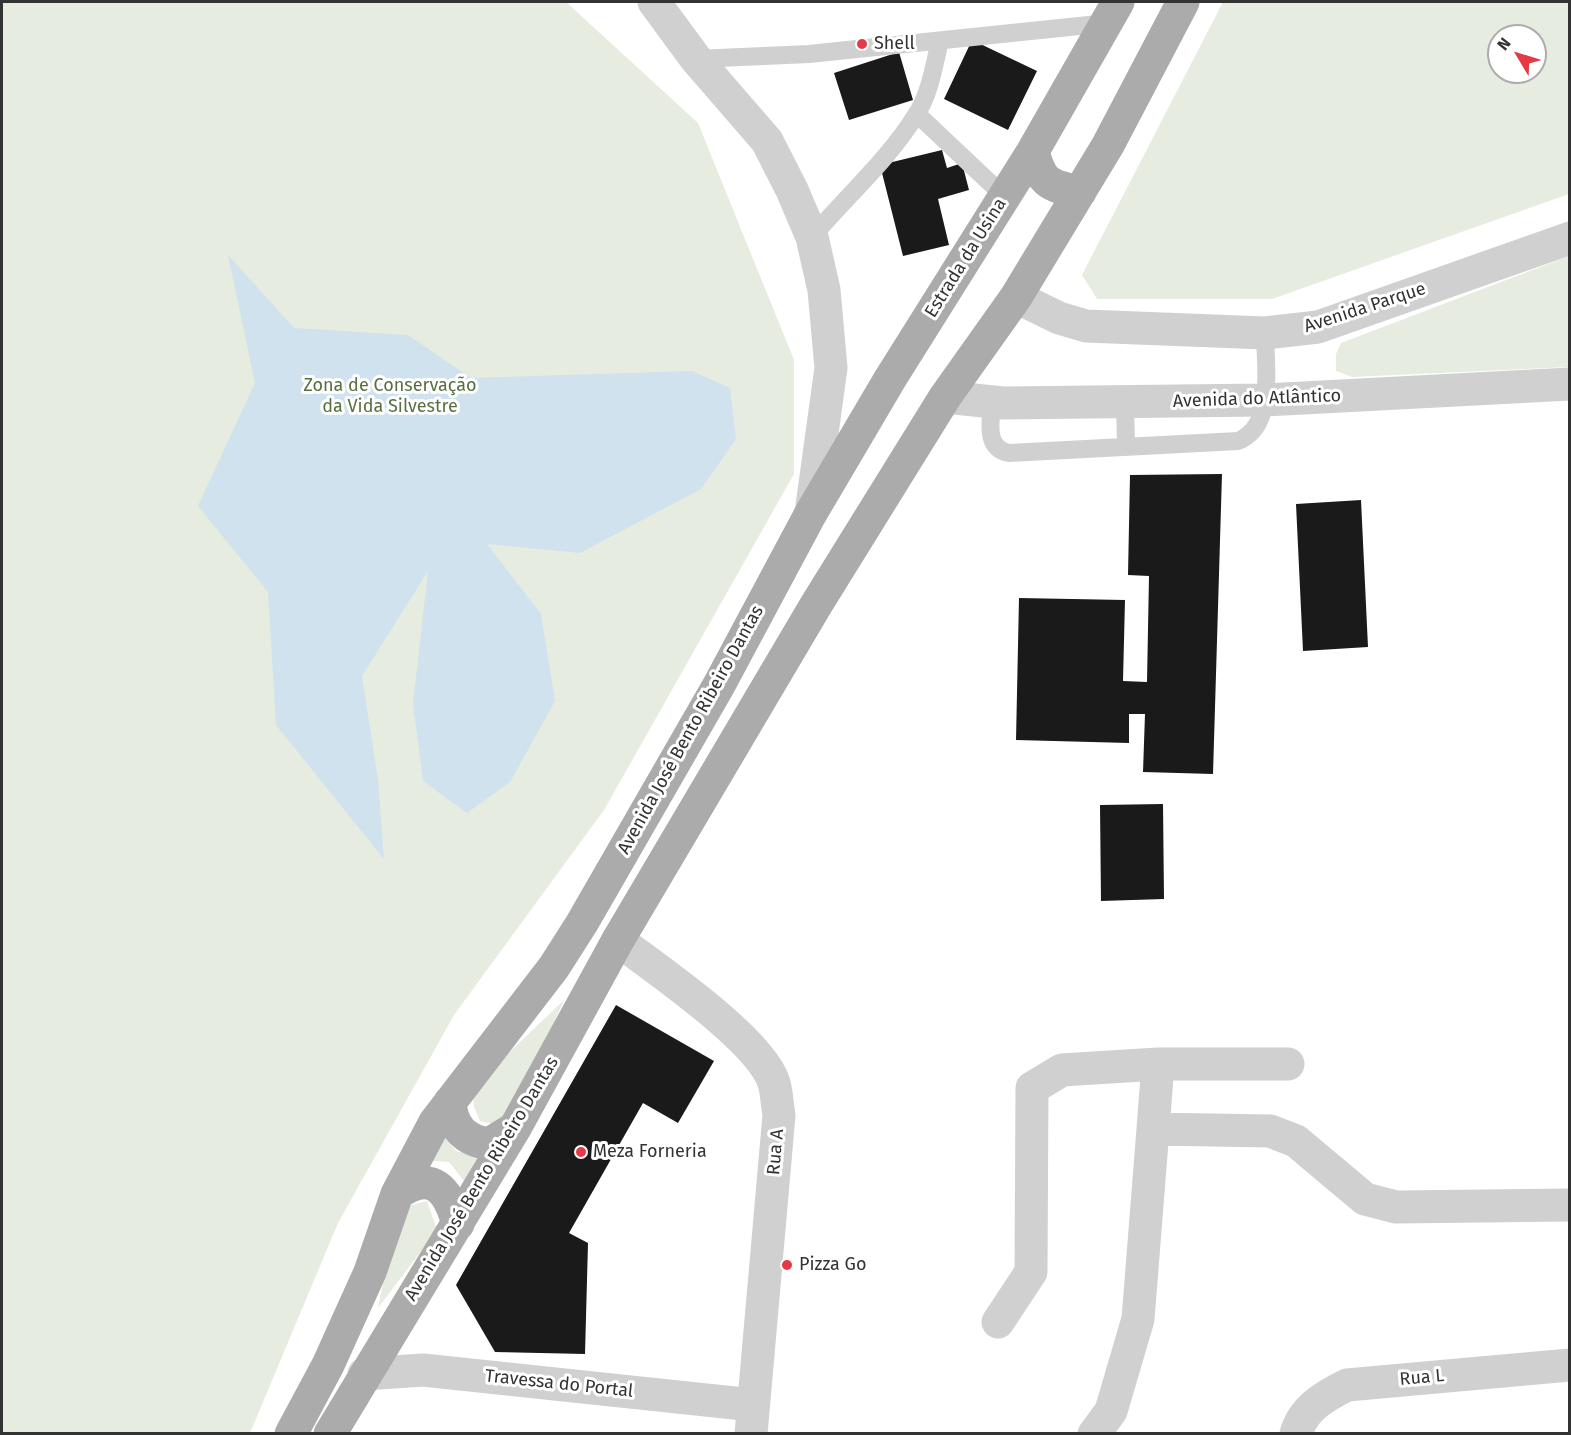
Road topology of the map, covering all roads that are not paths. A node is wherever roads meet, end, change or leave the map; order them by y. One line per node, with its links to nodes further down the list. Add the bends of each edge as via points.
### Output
1 (654, 2): 5 (street, Avenida José Bento Ribeiro Dantas)
2 (1183, 2): 8 (main road)
3 (1113, 12): 4 (lane); 7 (main road, Estrada da Usina)
4 (940, 41): 5 (lane, via 809,54); 6 (lane)
5 (696, 59): 10 (street, Avenida José Bento Ribeiro Dantas, via 767,141)
6 (918, 114): 9 (lane); 10 (lane)
7 (1033, 151): 8 (main road, via 1038,171 1045,180 1057,188); 9 (main road, Estrada da Usina)
8 (1080, 192): 12 (main road)
9 (1004, 196): 20 (main road, Estrada da Usina)
10 (812, 237): 20 (street, Avenida José Bento Ribeiro Dantas, via 824,290 831,368)
11 (1569, 238): 13 (street, Avenida Parque, via 1317,327)
12 (1016, 297): 13 (street, Avenida Parque, via 1086,326); 15 (main road)
13 (1265, 333): 16 (lane)
14 (1569, 384): 16 (street, Avenida do Atlântico)
15 (945, 397): 17 (street, Avenida do Atlântico); 21 (main road, Avenida José Bento Ribeiro Dantas, via 816,605)
16 (1264, 400): 18 (street, Avenida do Atlântico); 19 (lane, via 1256,428 1250,437 1238,441)
17 (992, 402): 18 (street, Avenida do Atlântico); 19 (lane, via 990,435 1000,451)
18 (1125, 402): 19 (lane)
19 (1126, 446)
20 (811, 513): 24 (main road, Avenida José Bento Ribeiro Dantas, via 719,685 582,922 554,967)
21 (618, 940): 25 (main road, Avenida José Bento Ribeiro Dantas); 33 (street, Rua A, via 736,1033 758,1056 774,1082 779,1115)
22 (1158, 1064): 23 (street); 26 (street); 30 (street, via 1062,1070 1032,1088 1031,1272)
23 (1288, 1064)
24 (450, 1102): 25 (main road, via 451,1120 462,1134 476,1142 489,1144); 27 (main road, Avenida José Bento Ribeiro Dantas, via 435,1122)
25 (515, 1128): 29 (main road, Avenida José Bento Ribeiro Dantas)
26 (1154, 1129): 28 (street, via 1270,1131 1296,1141 1365,1198 1396,1207); 34 (street, via 1138,1319)
27 (397, 1194): 29 (main road, via 411,1184 444,1190 452,1201); 35 (main road, Avenida José Bento Ribeiro Dantas, via 370,1272 328,1365)
28 (1569, 1205)
29 (458, 1224): 32 (main road, Avenida José Bento Ribeiro Dantas)
30 (998, 1322)
31 (1569, 1365): 37 (street, Rua L, via 1347,1385 1319,1398)
32 (364, 1374): 33 (street, Travessa do Portal, via 423,1370); 36 (main road, Avenida José Bento Ribeiro Dantas)
33 (752, 1419)
34 (1107, 1426)
35 (291, 1434)
36 (330, 1434)
37 (1296, 1434)

